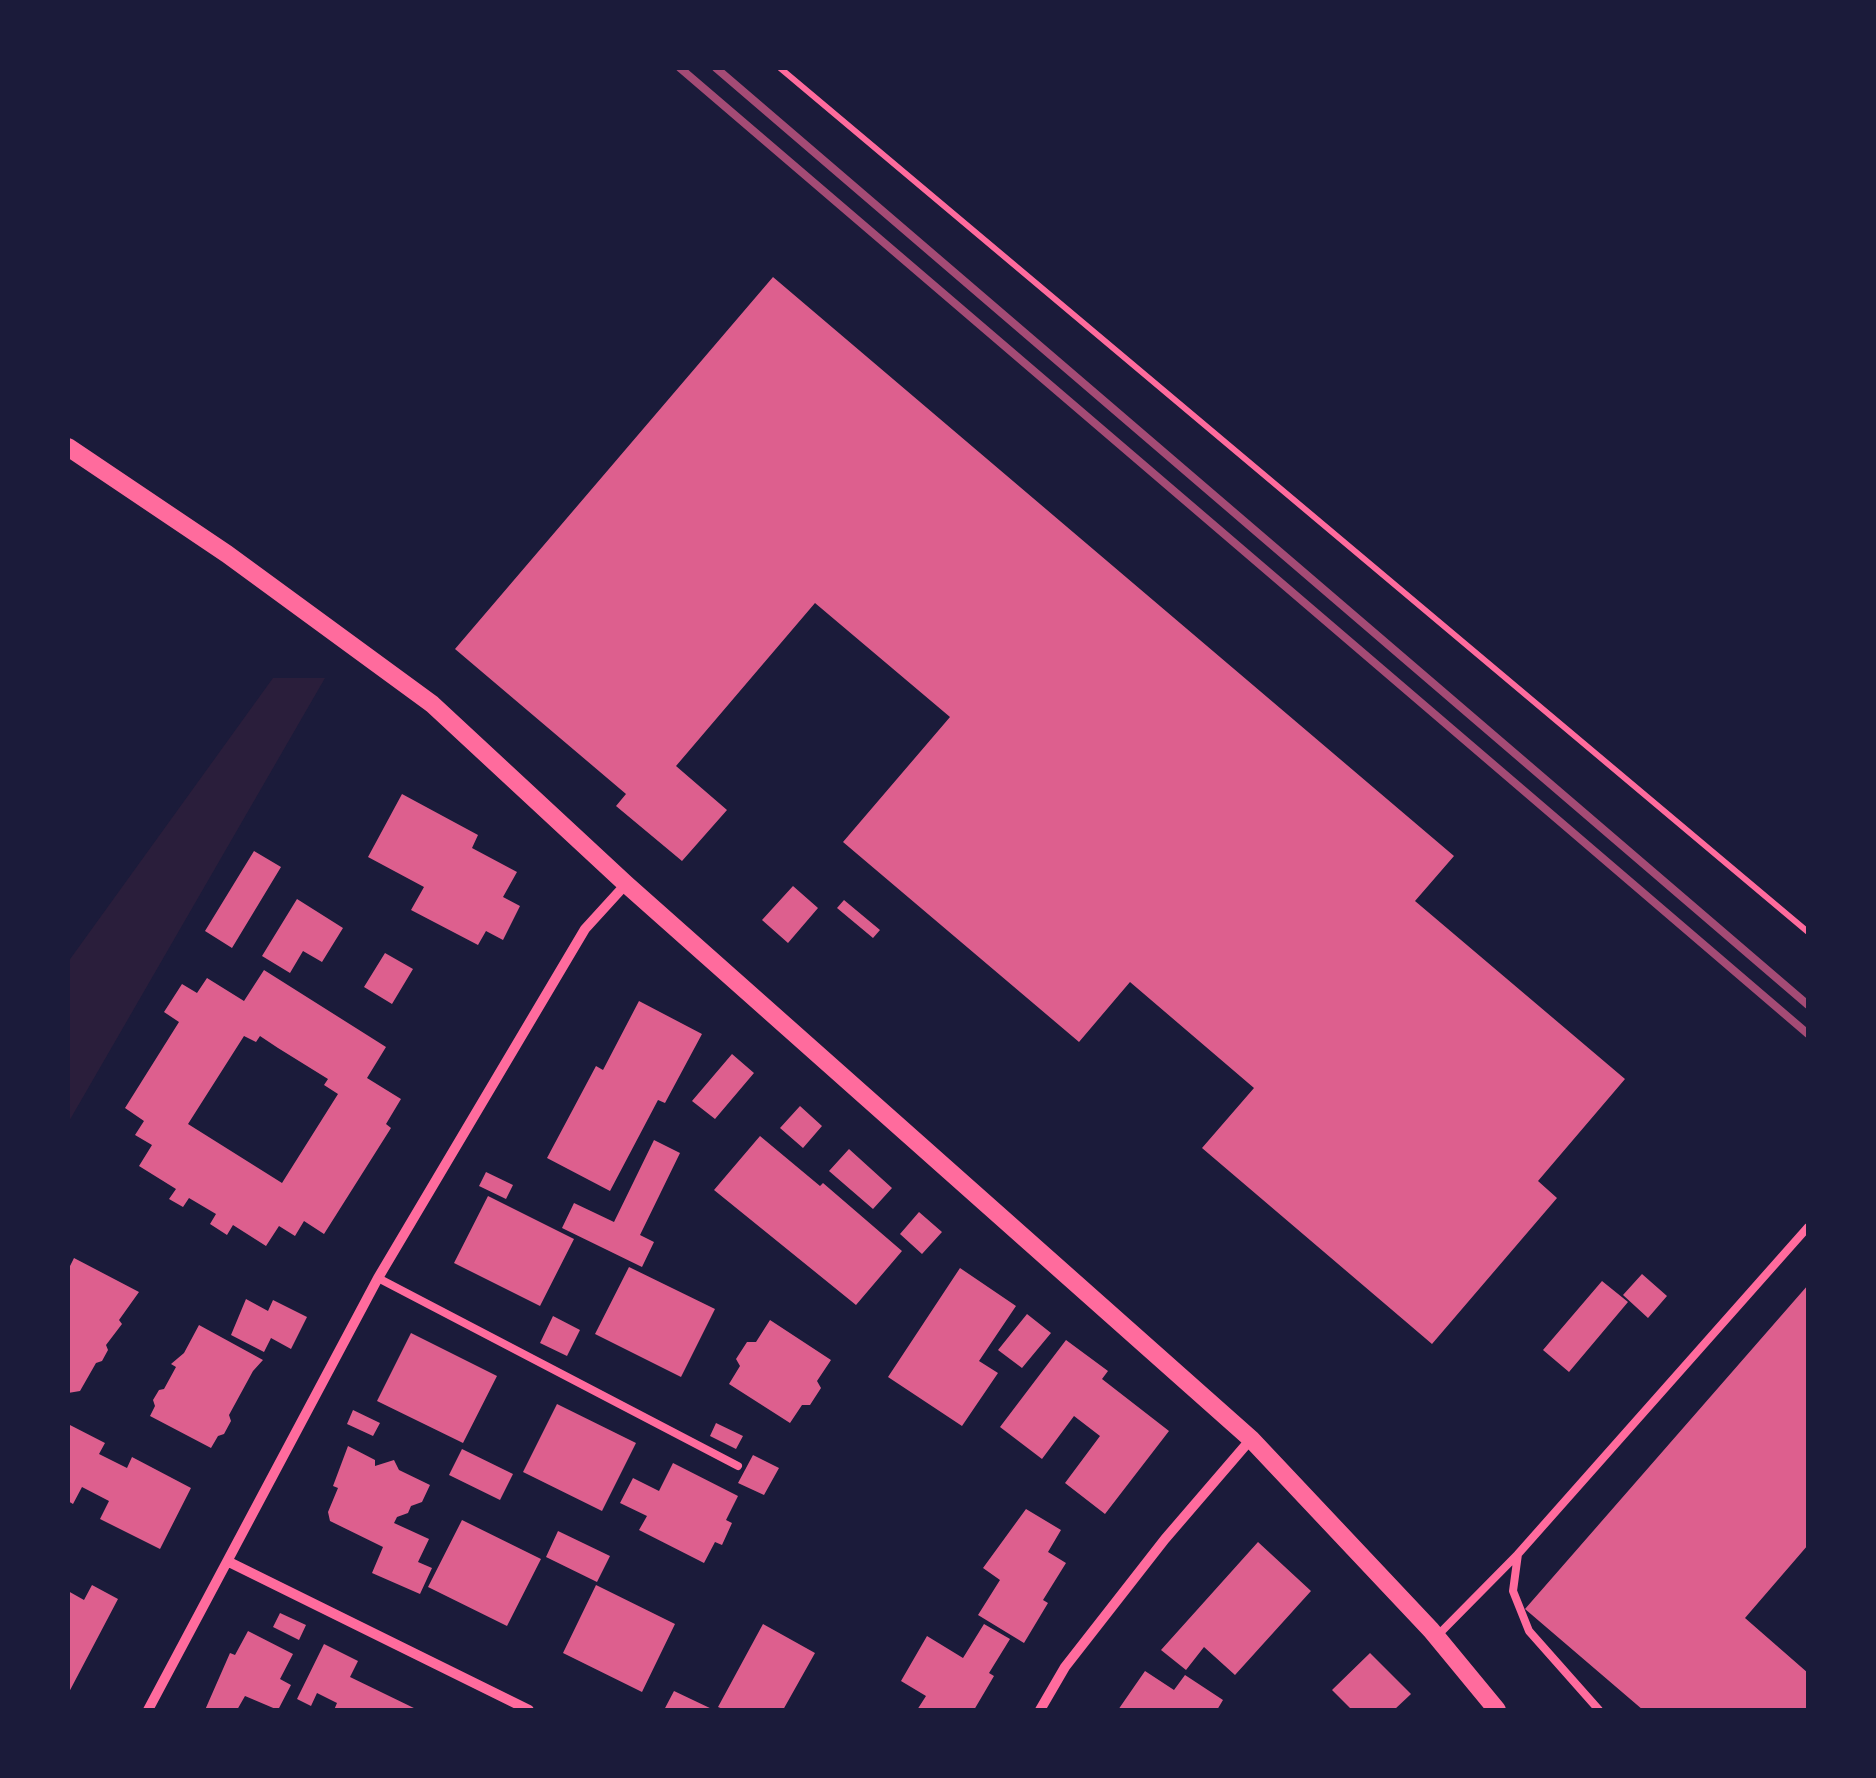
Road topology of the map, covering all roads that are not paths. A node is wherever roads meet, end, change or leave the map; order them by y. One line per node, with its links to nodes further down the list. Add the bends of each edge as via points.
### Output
1 (68, 448): 2 (street, via 408,684)
2 (626, 884): 4 (street, via 585,929); 5 (street)
3 (1808, 1227): 7 (lane)
4 (378, 1278): 6 (lane); 8 (street)
5 (1251, 1439): 9 (street); 12 (street, via 1076,1653)
6 (738, 1466)
7 (1518, 1554): 9 (lane); 14 (lane, via 1513,1591 1530,1630)
8 (229, 1562): 10 (street); 11 (street)
9 (1437, 1636): 13 (street)
10 (148, 1710)
11 (529, 1710)
12 (1040, 1710)
13 (1497, 1710)
14 (1600, 1710)

